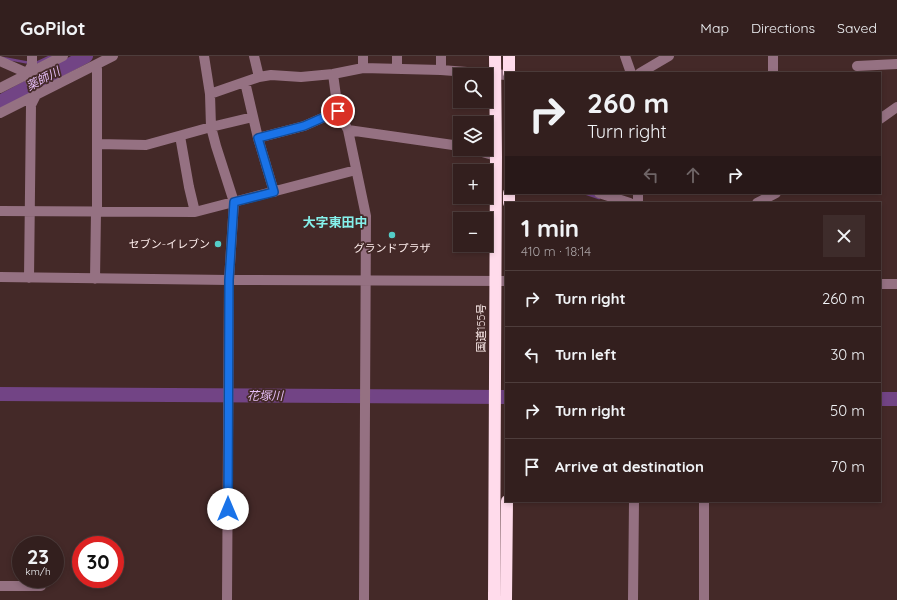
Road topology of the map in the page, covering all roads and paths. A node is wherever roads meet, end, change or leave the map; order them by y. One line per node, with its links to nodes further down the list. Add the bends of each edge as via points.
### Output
1 (32, 56): 27 (street)
2 (63, 56): 27 (street)
3 (112, 56): 16 (street)
4 (204, 56): 32 (street)
5 (254, 56): 28 (street)
6 (363, 56): 18 (street)
7 (397, 56): 19 (street)
8 (441, 56): 20 (street)
9 (495, 56): 26 (highway, 国道155号)
10 (509, 56): 21 (highway)
11 (625, 56): 22 (street)
12 (669, 56): 23 (street)
13 (773, 56): 24 (street)
14 (0, 61): 27 (street)
15 (897, 64): 17 (street)
16 (95, 65): 31 (street); 42 (street)
17 (857, 66)
18 (363, 68): 19 (street); 25 (street)
19 (397, 69): 20 (street)
20 (441, 70): 26 (street)
21 (509, 72)
22 (631, 72)
23 (642, 72)
24 (773, 72)
25 (333, 74): 28 (street); 34 (street)
26 (500, 74): 45 (highway, 国道155号)
27 (28, 75): 30 (street); 31 (street)
28 (259, 77): 29 (street)
29 (245, 82): 32 (street); 36 (street)
30 (0, 88)
31 (36, 94): 35 (street); 54 (street, via 31,105)
32 (210, 94): 38 (street)
33 (897, 107): 37 (street)
34 (338, 111): 39 (street); 41 (street, via 304,126)
35 (0, 113)
36 (253, 117): 38 (street); 41 (street)
37 (881, 118)
38 (211, 127): 40 (street); 50 (street)
39 (348, 130): 43 (street); 46 (street)
40 (180, 136): 42 (street, via 146,145); 56 (street)
41 (258, 138): 47 (street)
42 (97, 144): 55 (street)
43 (453, 145)
44 (493, 155): 45 (street)
45 (496, 156): 62 (highway, 国道155号)
46 (356, 170): 47 (street); 61 (street, via 366,216)
47 (274, 192): 50 (street)
48 (602, 194): 51 (street)
49 (773, 196): 52 (street)
50 (234, 202): 56 (street); 60 (street)
51 (627, 202)
52 (759, 202)
53 (0, 211): 54 (street)
54 (29, 212): 55 (street); 58 (street)
55 (96, 212): 56 (street); 59 (street)
56 (195, 212)
57 (0, 277): 58 (street)
58 (29, 278): 59 (street)
59 (95, 279): 60 (street)
60 (229, 280): 61 (street); 70 (street)
61 (366, 281): 62 (street); 71 (street)
62 (500, 281): 72 (highway, 国道155号)
63 (881, 284): 64 (street)
64 (897, 284)
65 (507, 502): 73 (highway)
66 (634, 502): 74 (street)
67 (704, 502): 75 (street)
68 (0, 586): 69 (street)
69 (12, 586)
70 (227, 600)
71 (364, 600)
72 (494, 600)
73 (506, 600)
74 (633, 600)
75 (704, 600)

